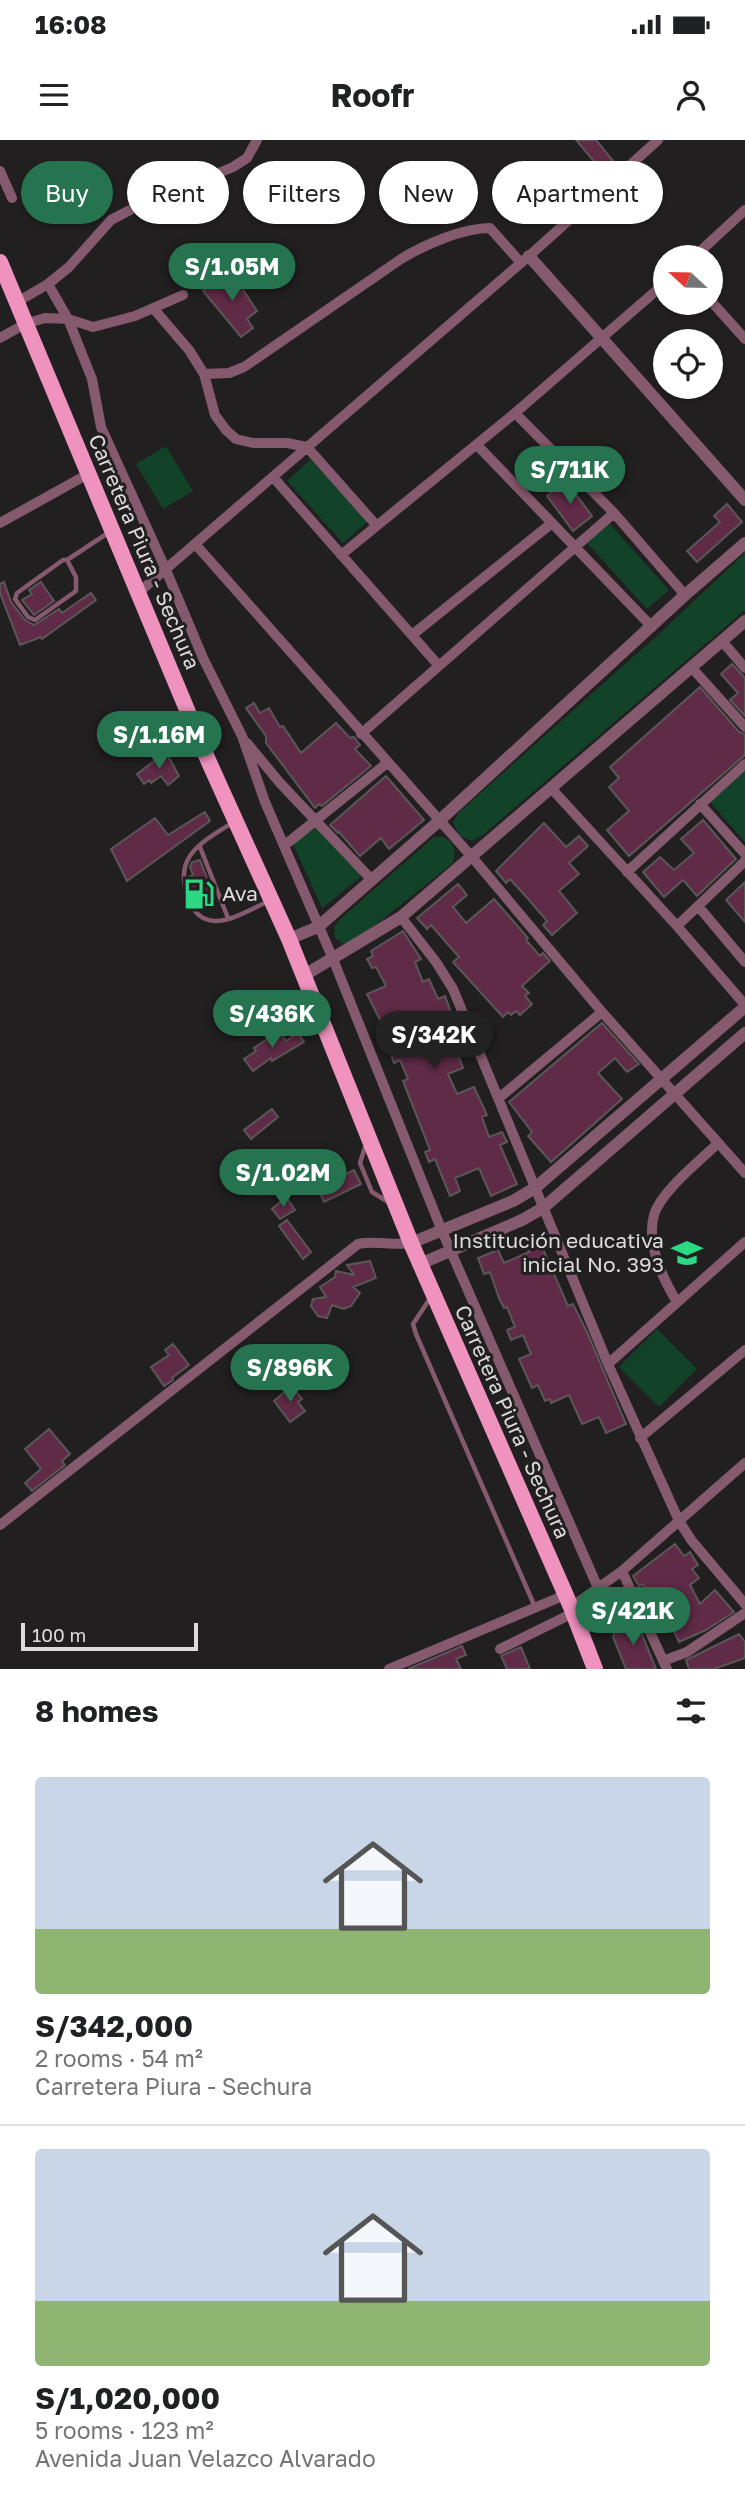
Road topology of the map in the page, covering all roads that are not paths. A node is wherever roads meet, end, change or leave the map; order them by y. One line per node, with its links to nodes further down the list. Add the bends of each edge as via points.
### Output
1 (257, 140): 9 (street, via 247,158 233,167 111,220)
2 (658, 140): 7 (street)
3 (0, 171): 4 (street)
4 (12, 198)
5 (745, 210): 6 (street)
6 (707, 245)
7 (525, 259): 17 (street); 20 (street, via 490,228 428,244 244,367); 23 (street)
8 (0, 262): 12 (main road, Carretera Piura - Sechura)
9 (48, 285): 12 (street); 15 (street)
10 (653, 293): 17 (street)
11 (183, 295): 13 (street)
12 (17, 302): 16 (main road, Carretera Piura - Sechura)
13 (153, 308): 15 (street, via 93,327); 20 (street)
14 (723, 314): 19 (street)
15 (68, 319): 16 (street, via 45,318); 37 (street, via 92,379 101,426)
16 (26, 324): 18 (street); 24 (main road, Carretera Piura - Sechura)
17 (602, 337): 21 (street); 26 (street)
18 (0, 338)
19 (745, 339)
20 (204, 374): 23 (street, via 215,415 236,439)
21 (516, 413): 22 (street); 27 (street)
22 (477, 445): 29 (street); 30 (street)
23 (307, 447): 25 (street); 30 (street)
24 (88, 474): 28 (street); 31 (main road, Carretera Piura - Sechura)
25 (273, 477): 33 (street); 35 (street)
26 (745, 500)
27 (614, 513): 34 (street); 39 (street)
28 (0, 523)
29 (552, 523): 34 (street); 42 (street)
30 (376, 525): 35 (street)
31 (112, 531): 36 (lane); 38 (main road, Carretera Piura - Sechura)
32 (745, 543): 39 (street)
33 (196, 545): 37 (street); 48 (street)
34 (575, 547): 41 (street); 44 (street)
35 (341, 555): 42 (street)
36 (67, 560): 36 (lane, via 17,593 15,599 28,617 35,620 76,591 76,577)
37 (166, 570): 38 (street); 49 (street)
38 (138, 593): 54 (main road, Carretera Piura - Sechura)
39 (685, 595): 41 (street)
40 (745, 621): 43 (street)
41 (652, 627): 56 (street)
42 (412, 635): 44 (street)
43 (722, 641): 45 (street); 46 (street)
44 (439, 666): 48 (street)
45 (692, 668): 47 (street); 52 (street)
46 (745, 668)
47 (745, 727)
48 (361, 734): 50 (street)
49 (242, 736): 55 (street); 57 (street)
50 (387, 763): 55 (street); 56 (street)
51 (745, 764): 53 (street)
52 (551, 788): 60 (street); 62 (street)
53 (700, 804): 59 (street); 62 (street)
54 (235, 820): 58 (lane); 64 (main road, Carretera Piura - Sechura)
55 (317, 821): 57 (street); 63 (street)
56 (439, 821): 60 (street); 63 (street)
57 (285, 845): 69 (street)
58 (200, 846): 67 (lane); 67 (lane, via 182,874 187,895 194,912 203,918)
59 (745, 854)
60 (472, 858): 66 (street); 75 (street)
61 (745, 861): 65 (street)
62 (626, 872): 68 (street)
63 (372, 880): 69 (street)
64 (271, 900): 67 (lane); 70 (main road, Carretera Piura - Sechura)
65 (698, 906): 68 (street); 72 (street)
66 (401, 917): 71 (street); 79 (street, via 453,989)
67 (228, 918)
68 (677, 926): 74 (street)
69 (318, 927): 70 (street); 71 (street)
70 (289, 939): 73 (main road, Carretera Piura - Sechura)
71 (333, 959): 73 (street); 84 (street)
72 (745, 962)
73 (303, 976): 86 (main road, Carretera Piura - Sechura)
74 (745, 1006): 77 (street)
75 (602, 1012): 77 (street); 79 (street)
76 (745, 1033): 78 (street)
77 (660, 1078): 78 (street); 82 (street)
78 (675, 1095): 80 (street); 83 (street)
79 (499, 1098): 82 (street)
80 (718, 1143): 81 (street); 90 (street, via 663,1197 653,1215 652,1237 663,1280)
81 (745, 1173)
82 (536, 1188): 83 (street); 84 (street)
83 (543, 1208): 87 (street); 92 (street)
84 (442, 1231): 86 (street); 87 (street)
85 (745, 1241): 90 (street)
86 (411, 1243): 88 (main road, Carretera Piura - Sechura); 96 (street, via 358,1244)
87 (451, 1251): 88 (street); 98 (street)
88 (420, 1264): 89 (main road, Carretera Piura - Sechura)
89 (433, 1294): 100 (main road, Carretera Piura - Sechura); 101 (lane, via 413,1324 416,1334)
90 (677, 1302): 92 (street)
91 (745, 1350): 93 (street)
92 (608, 1364): 93 (street)
93 (640, 1438): 95 (street)
94 (745, 1463): 95 (street)
95 (679, 1521): 97 (street); 99 (street)
96 (0, 1525)
97 (622, 1571): 98 (street); 104 (street)
98 (598, 1588): 100 (street)
99 (745, 1604)
100 (569, 1605): 101 (street); 103 (street); 106 (main road, Carretera Piura - Sechura)
101 (535, 1607): 105 (street)
102 (745, 1613): 104 (street)
103 (500, 1649)
104 (665, 1665)
105 (389, 1669)
106 (595, 1669)

